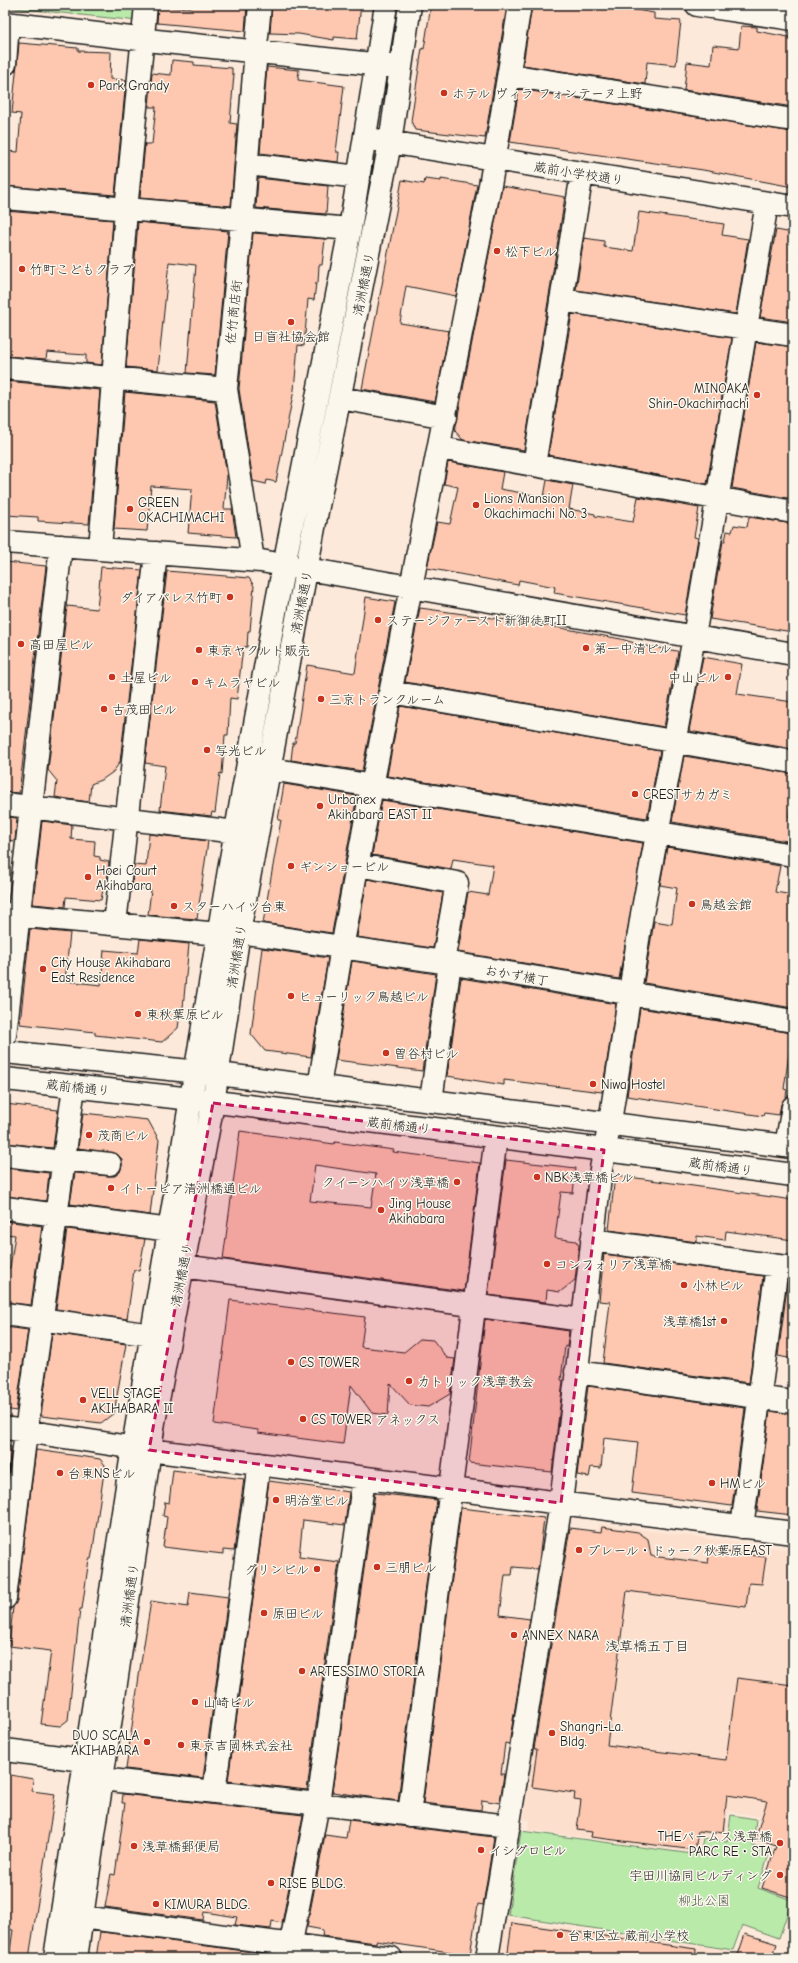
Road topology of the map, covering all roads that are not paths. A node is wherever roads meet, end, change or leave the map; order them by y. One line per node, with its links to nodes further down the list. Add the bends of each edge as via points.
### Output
1 (146, 5): 10 (street)
2 (260, 5): 9 (street)
3 (386, 5): 13 (street, 清洲橋通り)
4 (410, 5): 14 (street, 清洲橋通り)
5 (520, 5): 15 (street)
6 (697, 5): 7 (street)
7 (793, 19)
8 (7, 23): 10 (street); 12 (street)
9 (257, 37)
10 (143, 40): 13 (street); 26 (street)
11 (255, 62): 20 (street, 佐竹商店街)
12 (5, 64)
13 (377, 64): 14 (street); 17 (street, 清洲橋通り)
14 (402, 67): 18 (street, 清洲橋通り)
15 (508, 75): 16 (street); 19 (street)
16 (793, 120)
17 (365, 138): 18 (street, 蔵前小学校通り); 22 (street, 清洲橋通り)
18 (390, 143): 19 (street, 蔵前小学校通り); 35 (street, 清洲橋通り)
19 (495, 160): 21 (street, 蔵前小学校通り); 36 (street)
20 (246, 164): 22 (street); 27 (street, 佐竹商店街)
21 (582, 174): 24 (street, 蔵前小学校通り); 29 (street)
22 (359, 177): 28 (street, 清洲橋通り)
23 (5, 198): 26 (street)
24 (767, 203): 25 (street, 蔵前小学校通り); 30 (street)
25 (793, 207)
26 (126, 210): 27 (street); 33 (street)
27 (242, 220): 28 (street); 34 (street, 佐竹商店街)
28 (350, 229): 46 (street, 清洲橋通り)
29 (561, 300): 30 (street); 38 (street)
30 (746, 328): 31 (street); 39 (street)
31 (793, 335)
32 (5, 368): 33 (street)
33 (113, 378): 34 (street); 43 (street)
34 (226, 389): 45 (street, 佐竹商店街)
35 (340, 398): 36 (street); 47 (street, 清洲橋通り)
36 (446, 417): 37 (street)
37 (440, 448): 38 (street); 48 (street)
38 (534, 465): 39 (street)
39 (717, 499): 40 (street); 49 (street)
40 (793, 512)
41 (5, 542): 42 (street)
42 (62, 546): 43 (street); 57 (street)
43 (100, 549): 44 (street)
44 (156, 553): 45 (street); 58 (street)
45 (253, 560): 46 (street)
46 (285, 565): 47 (street); 59 (street, 清洲橋通り)
47 (307, 569): 48 (street); 54 (street, 清洲橋通り)
48 (412, 588): 49 (street); 51 (street)
49 (694, 636): 50 (street); 52 (street)
50 (793, 654)
51 (391, 692): 52 (street); 55 (street)
52 (674, 741): 53 (street); 60 (street)
53 (793, 762)
54 (270, 769): 55 (street); 65 (street, 清洲橋通り)
55 (372, 786): 60 (street); 62 (street)
56 (5, 804): 57 (street)
57 (31, 807): 58 (street); 63 (street)
58 (126, 818): 59 (street); 64 (street)
59 (236, 832): 65 (street, 清洲橋通り)
60 (657, 833): 61 (street); 68 (street)
61 (793, 855)
62 (358, 865): 66 (street); 67 (street, via 457,882)
63 (12, 914): 64 (street, おかず横丁); 70 (street)
64 (115, 924): 65 (street, おかず横丁)
65 (229, 933): 66 (street, おかず横丁); 72 (street, 清洲橋通り); 73 (street, 清洲橋通り)
66 (342, 947): 67 (street, おかず横丁); 76 (street)
67 (446, 962): 68 (street, おかず横丁); 78 (street)
68 (630, 994): 69 (street, おかず横丁); 81 (street)
69 (793, 1022)
70 (5, 1035)
71 (5, 1052): 72 (street)
72 (196, 1072): 73 (street); 77 (street, 清洲橋通り)
73 (218, 1074): 76 (street); 79 (street, 清洲橋通り)
74 (5, 1079): 75 (street, 蔵前橋通り)
75 (74, 1087): 77 (street, 蔵前橋通り); 86 (street)
76 (320, 1087): 78 (street)
77 (192, 1099): 79 (street, 蔵前橋通り); 91 (street, 清洲橋通り)
78 (430, 1101): 81 (street)
79 (213, 1103): 82 (street, 蔵前橋通り); 93 (street, 清洲橋通り)
80 (793, 1107): 83 (street)
81 (610, 1122): 83 (street); 84 (street)
82 (496, 1137): 84 (street, 蔵前橋通り); 95 (street)
83 (790, 1146)
84 (604, 1150): 88 (street, 蔵前橋通り); 92 (street)
85 (5, 1155): 86 (street)
86 (63, 1160): 87 (street); 90 (street)
87 (110, 1164)
88 (793, 1176)
89 (5, 1208): 90 (street)
90 (56, 1215): 91 (street); 97 (street)
91 (170, 1230): 99 (street, 清洲橋通り)
92 (592, 1240): 94 (street); 98 (street)
93 (182, 1266): 95 (street); 104 (street, 清洲橋通り)
94 (785, 1267): 101 (street)
95 (474, 1305): 98 (street); 107 (street)
96 (5, 1314): 97 (street)
97 (41, 1319): 99 (street); 103 (street)
98 (583, 1320): 100 (street)
99 (152, 1335): 104 (street, 清洲橋通り)
100 (576, 1372): 101 (street); 108 (street)
101 (760, 1397): 102 (street); 109 (street)
102 (793, 1402)
103 (15, 1430): 104 (street); 111 (street)
104 (141, 1449): 105 (street); 113 (street, 清洲橋通り)
105 (259, 1464): 106 (street); 114 (street)
106 (364, 1478): 107 (street); 115 (street)
107 (450, 1489): 108 (street); 116 (street)
108 (561, 1503): 109 (street); 117 (street)
109 (742, 1526): 110 (street)
110 (793, 1533)
111 (5, 1598)
112 (5, 1750): 113 (street)
113 (97, 1767): 114 (street); 118 (street, 清洲橋通り); 120 (street, 清洲橋通り)
114 (214, 1792): 115 (street)
115 (318, 1804): 116 (street); 119 (street)
116 (409, 1815): 117 (street)
117 (508, 1826): 123 (street)
118 (82, 1917): 119 (street); 121 (street, 清洲橋通り)
119 (290, 1952): 122 (street)
120 (55, 1958)
121 (76, 1958)
122 (391, 1958)
123 (488, 1958)

